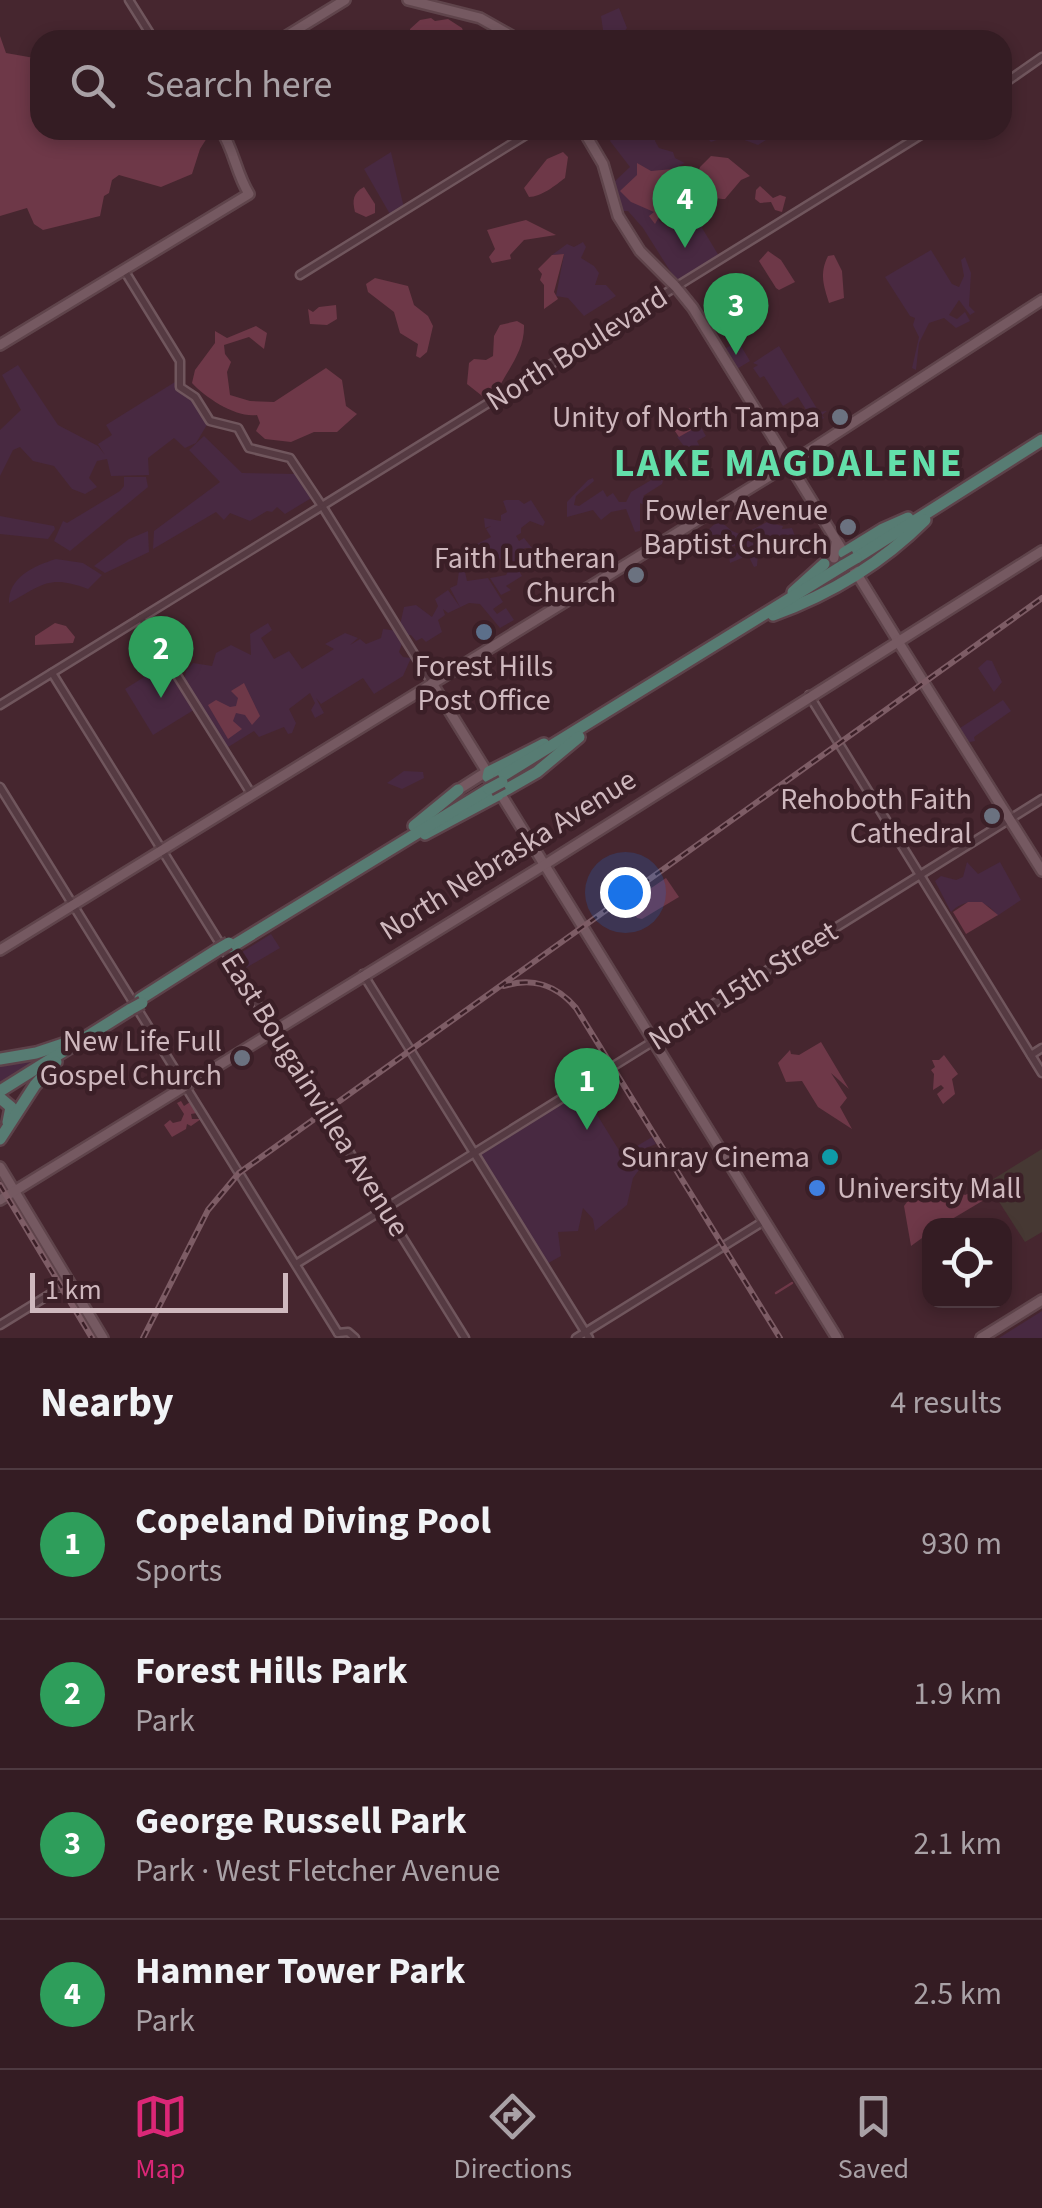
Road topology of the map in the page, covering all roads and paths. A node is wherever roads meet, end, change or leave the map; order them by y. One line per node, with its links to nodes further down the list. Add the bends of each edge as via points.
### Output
1 (130, 0): 4 (street)
2 (345, 0): 5 (main road)
3 (408, 0): 6 (main road, via 480,18)
4 (148, 30)
5 (296, 30)
6 (501, 30)
7 (1042, 57): 8 (street)
8 (1012, 78)
9 (227, 140): 13 (main road, via 249,194)
10 (518, 140): 14 (street)
11 (588, 140): 15 (main road, via 603,164 618,216 646,259)
12 (913, 140): 15 (street, North Boulevard)
13 (124, 270): 17 (main road); 20 (street, via 180,361 180,387 196,397 210,421 238,428 249,448 290,458)
14 (300, 275)
15 (676, 286): 19 (main road); 20 (street, North Boulevard)
16 (1042, 300): 19 (main road)
17 (0, 345)
18 (1042, 442): 23 (highway)
19 (788, 463): 23 (main road); 29 (main road)
20 (322, 508): 26 (street, North Boulevard); 29 (street)
21 (1042, 549): 22 (main road, North Nebraska Avenue)
22 (1026, 559): 24 (main road, North Nebraska Avenue); 24 (main road, North Nebraska Avenue)
23 (849, 563): 25 (highway); 25 (highway); 27 (main road)
24 (957, 603): 27 (main road, North Nebraska Avenue); 27 (main road, North Nebraska Avenue)
25 (772, 612): 35 (highway)
26 (142, 618): 28 (street, North Boulevard); 38 (street)
27 (898, 640): 30 (main road, North Nebraska Avenue); 32 (main road)
28 (52, 673): 31 (street, North Boulevard); 42 (street, East Bougainvillea Avenue)
29 (431, 685): 35 (main road); 38 (main road)
30 (809, 696): 43 (main road, North Nebraska Avenue); 45 (street)
31 (0, 705)
32 (938, 706): 33 (main road); 34 (main road)
33 (958, 741): 34 (main road); 40 (main road)
34 (970, 754): 40 (main road)
35 (494, 783): 37 (main road); 41 (highway); 43 (main road); 51 (highway)
36 (0, 787): 48 (street)
37 (458, 790): 41 (highway)
38 (253, 796): 42 (main road)
39 (1042, 799): 40 (street, North 15th Street)
40 (1008, 821): 44 (main road); 45 (street, North 15th Street)
41 (402, 835): 51 (highway)
42 (164, 851): 48 (main road); 57 (street, East Bougainvillea Avenue)
43 (544, 863): 46 (main road, North Nebraska Avenue); 47 (main road, North Nebraska Avenue); 49 (main road); 49 (main road)
44 (1038, 868)
45 (920, 876): 59 (street, North 15th Street); 61 (street)
46 (511, 880): 47 (main road); 50 (main road, North Nebraska Avenue)
47 (501, 891): 50 (main road, North Nebraska Avenue)
48 (74, 907): 52 (main road); 64 (street)
49 (566, 907): 53 (main road); 54 (main road)
50 (454, 917): 55 (main road, North Nebraska Avenue)
51 (224, 949): 58 (highway)
52 (3, 951)
53 (593, 955): 54 (main road); 56 (main road)
54 (608, 968): 56 (main road)
55 (362, 974): 57 (main road, North Nebraska Avenue); 69 (street)
56 (623, 999): 59 (main road); 59 (main road)
57 (274, 1029): 64 (main road, North Nebraska Avenue); 73 (street, East Bougainvillea Avenue)
58 (74, 1042): 62 (highway); 66 (highway); 68 (highway)
59 (651, 1043): 65 (main road); 65 (main road); 69 (street, North 15th Street)
60 (1042, 1048): 61 (street)
61 (1031, 1055): 63 (street)
62 (0, 1059)
63 (1042, 1073)
64 (184, 1084): 72 (main road, North Nebraska Avenue); 76 (street)
65 (679, 1089): 67 (main road)
66 (0, 1091): 68 (highway, via 12,1111)
67 (706, 1132): 74 (main road); 74 (main road)
68 (0, 1137)
69 (473, 1154): 73 (street, North 15th Street); 82 (street)
70 (0, 1167): 72 (main road)
71 (0, 1175): 72 (main road)
72 (8, 1194): 75 (main road); 75 (main road)
73 (385, 1210): 76 (street, North 15th Street); 86 (street, East Bougainvillea Avenue)
74 (762, 1222): 78 (main road); 80 (main road); 82 (street)
75 (40, 1238): 77 (main road)
76 (296, 1264): 84 (street)
77 (67, 1283): 81 (street); 83 (main road)
78 (800, 1290): 80 (main road); 88 (main road)
79 (1042, 1303): 89 (main road); 90 (main road)
80 (818, 1308): 88 (main road)
81 (0, 1325)
82 (587, 1335): 87 (street)
83 (100, 1336)
84 (336, 1336): 85 (street, via 348,1332)
85 (356, 1338)
86 (466, 1338)
87 (576, 1338)
88 (834, 1338)
89 (981, 1338)
90 (990, 1338)

